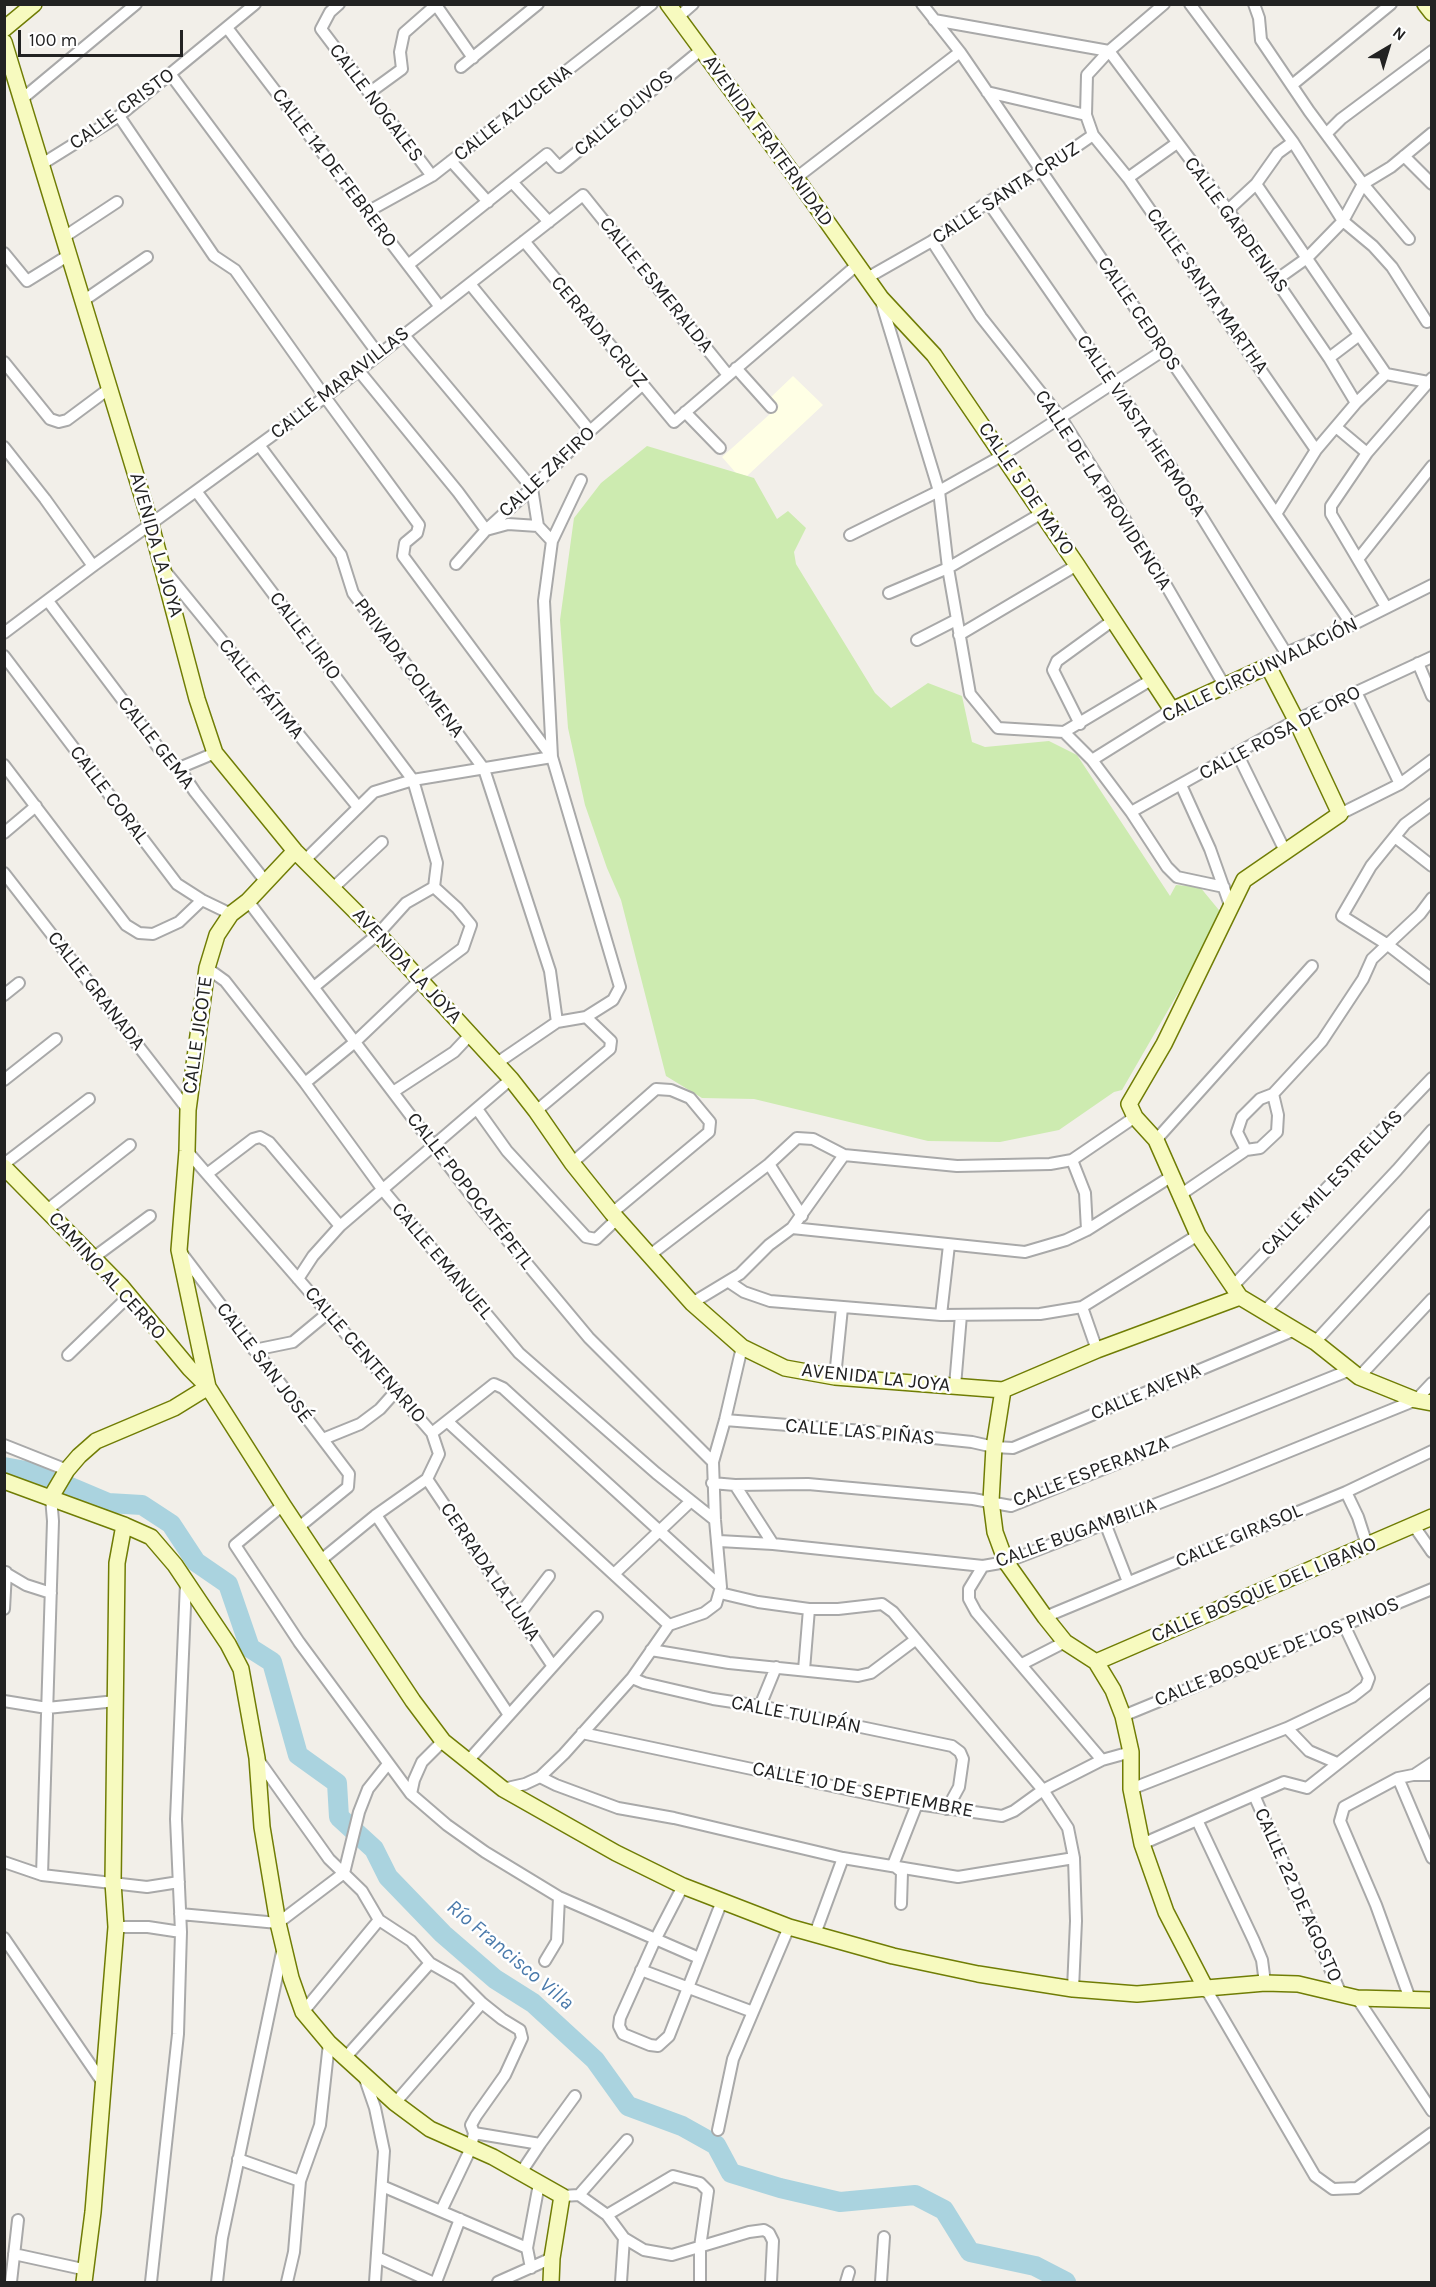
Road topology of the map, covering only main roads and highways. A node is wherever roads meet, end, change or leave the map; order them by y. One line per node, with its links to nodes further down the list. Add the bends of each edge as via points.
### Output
1 (34, 4): 5 (main road)
2 (668, 4): 7 (main road, AVENIDA FRATERNIDAD)
3 (1425, 4): 4 (main road)
4 (1431, 13)
5 (4, 29)
6 (4, 42): 9 (main road, AVENIDA LA JOYA, via 165,571 197,699 215,753)
7 (867, 278): 8 (main road, CALLE 5 DE MAYO, via 934,355)
8 (1172, 710): 11 (main road, CALLE CIRCUNVALACIÓN, via 1268,666 1340,814 1244,880 1164,1044 1129,1104 1156,1140 1198,1235)
9 (300, 856): 12 (main road, CALLE JICOTE, via 231,914 217,935 207,968 188,1110 179,1250); 13 (main road, AVENIDA LA JOYA, via 497,1063 615,1216 692,1303 742,1347 785,1368 835,1377)
10 (4, 1166): 12 (main road, CAMINO AL CERRO, via 129,1296)
11 (1236, 1292): 13 (main road, AVENIDA LA JOYA); 14 (main road, via 1315,1342 1354,1373)
12 (208, 1387): 16 (main road, via 174,1408 96,1440 67,1470); 20 (main road, via 413,1701 443,1741 503,1789 683,1886 815,1935 978,1974 1073,1989 1137,1994)
13 (1003, 1390): 19 (main road, via 994,1447 994,1532 1006,1562 1045,1617 1065,1642)
14 (1424, 1401)
15 (4, 1481): 16 (main road)
16 (51, 1497): 18 (main road)
17 (1431, 1517): 19 (main road, CALLE BOSQUE DEL LIBANO)
18 (124, 1525): 22 (main road, via 117,1563 113,1882 116,1927); 23 (main road, via 151,1537 175,1565 242,1669 278,1923 303,2012 345,2058 430,2129 472,2141 520,2174 562,2196)
19 (1096, 1662): 20 (main road, via 1123,1716 1142,1844 1166,1912)
20 (1206, 1989): 21 (main road, via 1298,1984 1357,1998)
21 (1431, 2000)
22 (86, 2276)
23 (550, 2283)

